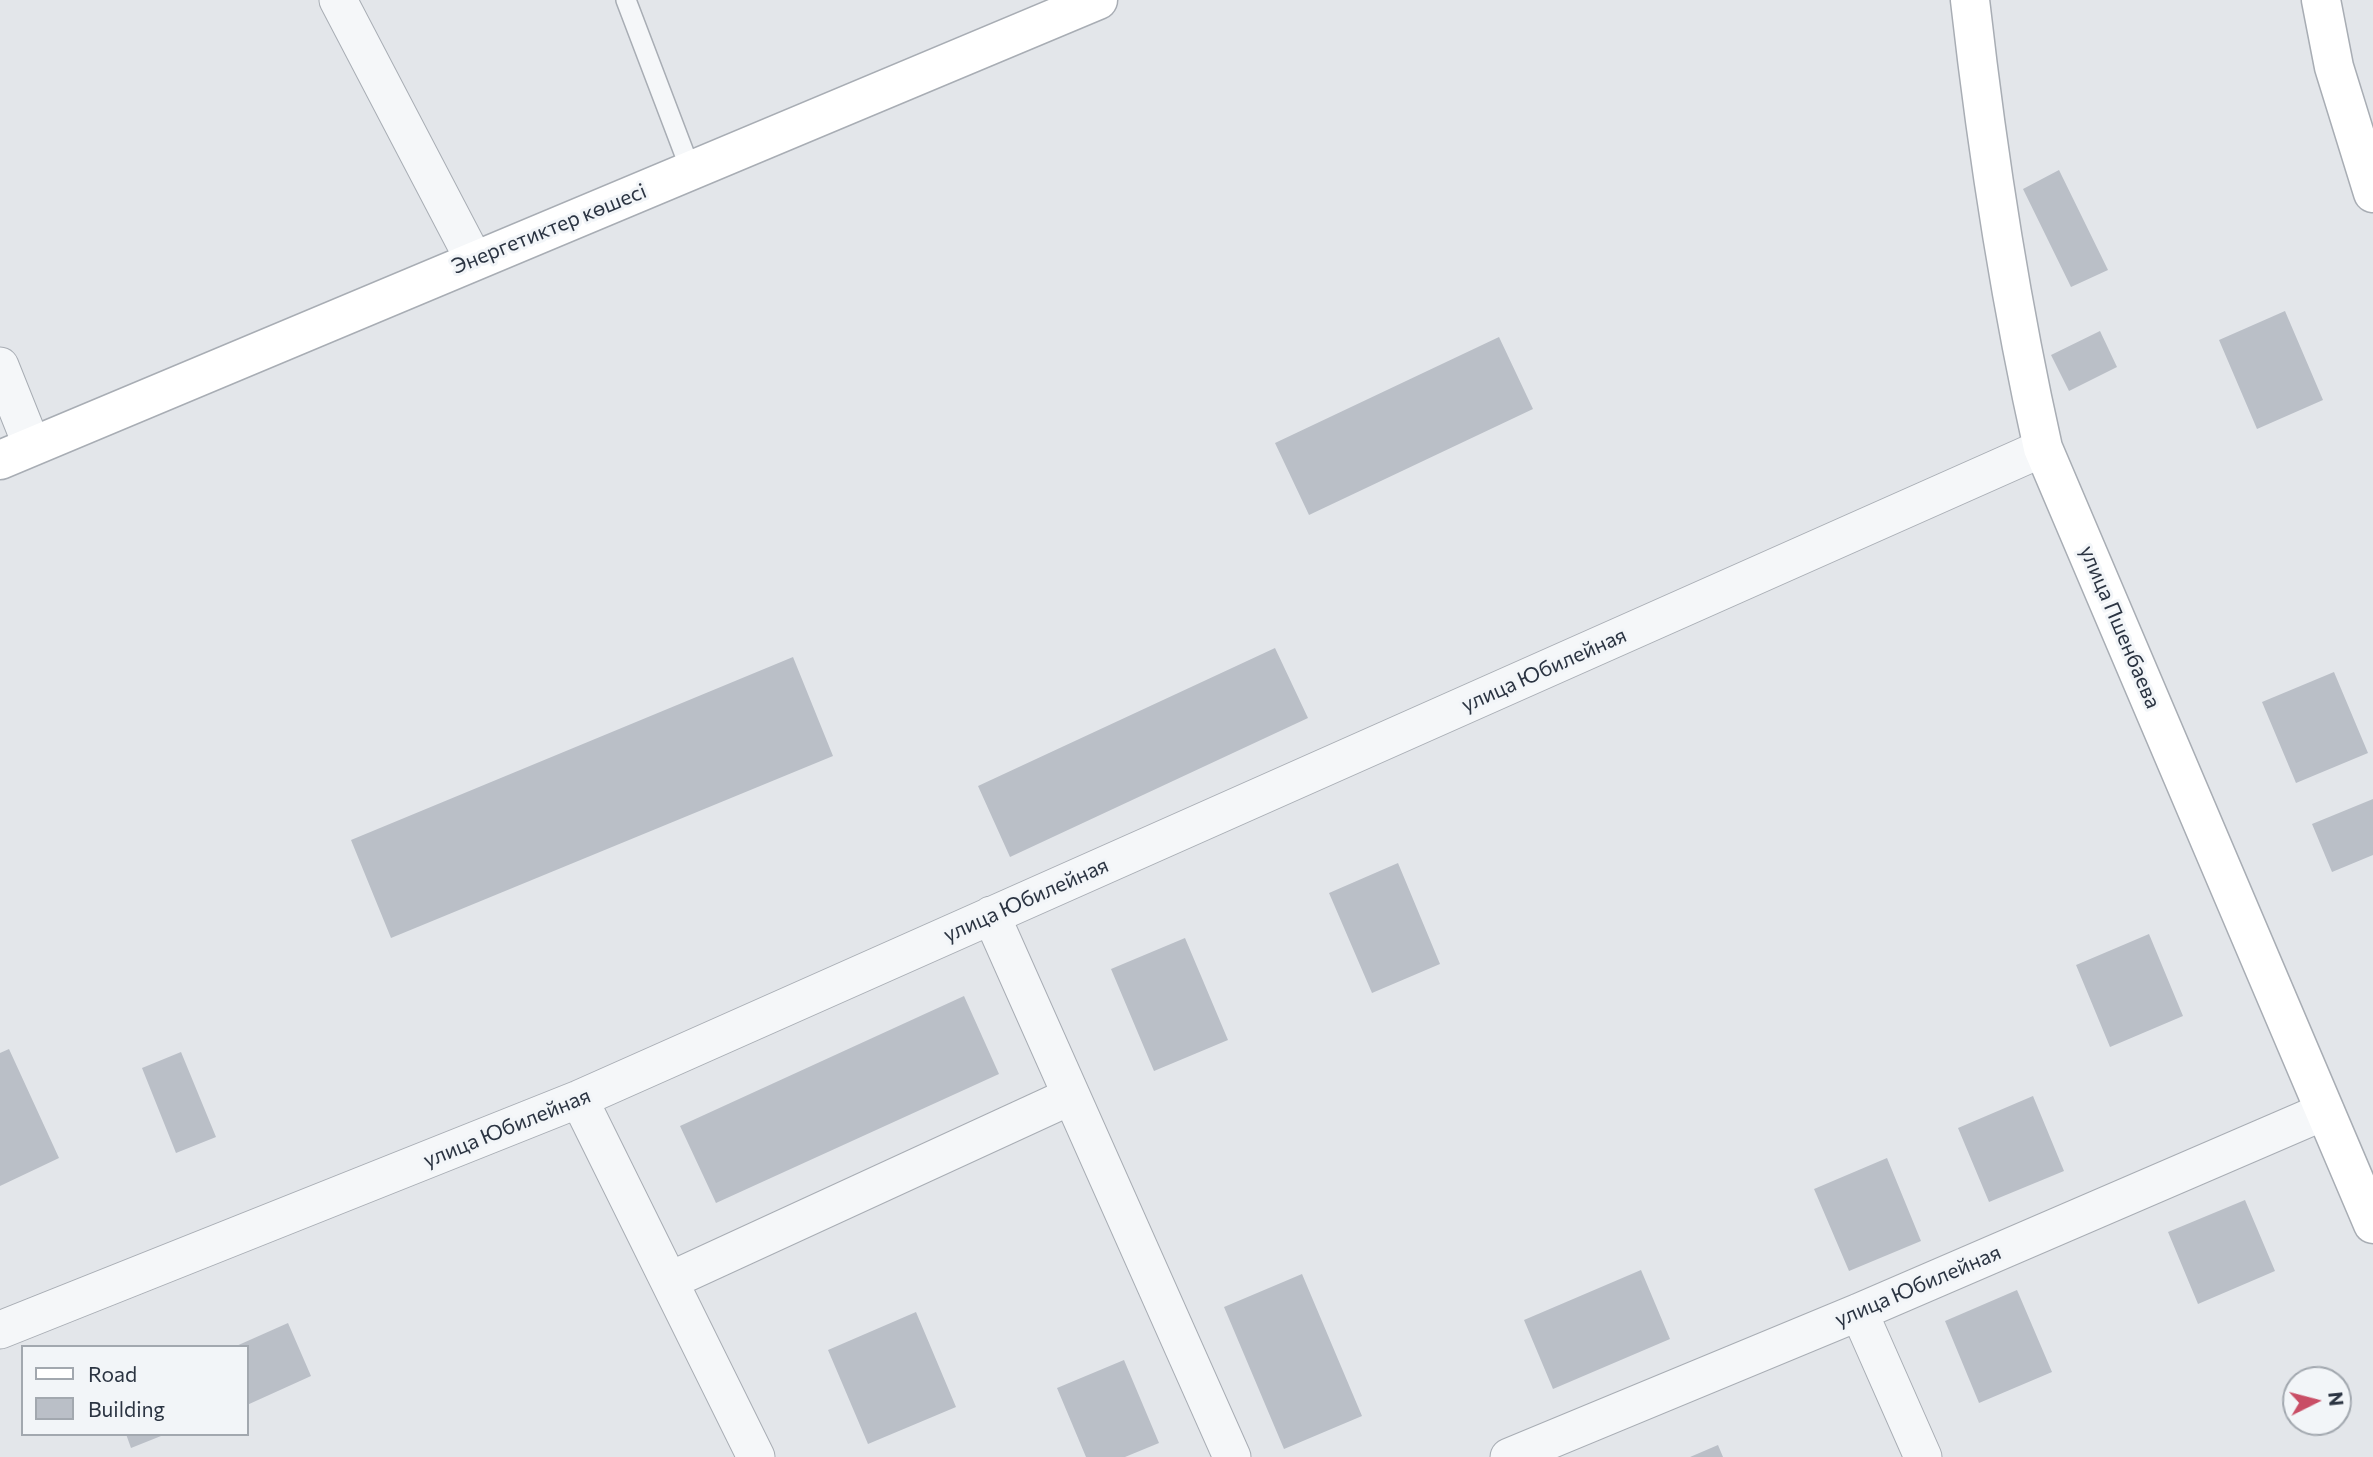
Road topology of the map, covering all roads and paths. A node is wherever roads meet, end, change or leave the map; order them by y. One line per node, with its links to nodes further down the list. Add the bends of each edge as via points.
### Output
1 (338, 0): 9 (street)
2 (626, 0): 7 (lane)
3 (1098, 0): 6 (street, Энергетиктер көшесі)
4 (1970, 0): 11 (street, улица Пшенбаева, via 1995,191)
5 (2321, 0): 8 (street, via 2334,67)
6 (1051, 11): 7 (street, Энергетиктер көшесі)
7 (691, 171): 9 (street, Энергетиктер көшесі)
8 (2373, 193)
9 (474, 260): 12 (street, Энергетиктер көшесі)
10 (0, 366): 12 (street)
11 (2043, 448): 13 (street, улица Юбилейная); 16 (street, улица Пшенбаева)
12 (16, 453)
13 (991, 915): 14 (street); 15 (street, улица Юбилейная)
14 (1071, 1096): 18 (street); 22 (street)
15 (579, 1099): 18 (street); 20 (street, улица Юбилейная)
16 (2325, 1111): 17 (street, улица Пшенбаева); 19 (street, улица Юбилейная)
17 (2373, 1224)
18 (669, 1281): 21 (street)
19 (1859, 1312): 23 (street, улица Юбилейная); 24 (street)
20 (0, 1330)
21 (756, 1457)
22 (1233, 1457)
23 (1509, 1457)
24 (1923, 1457)

